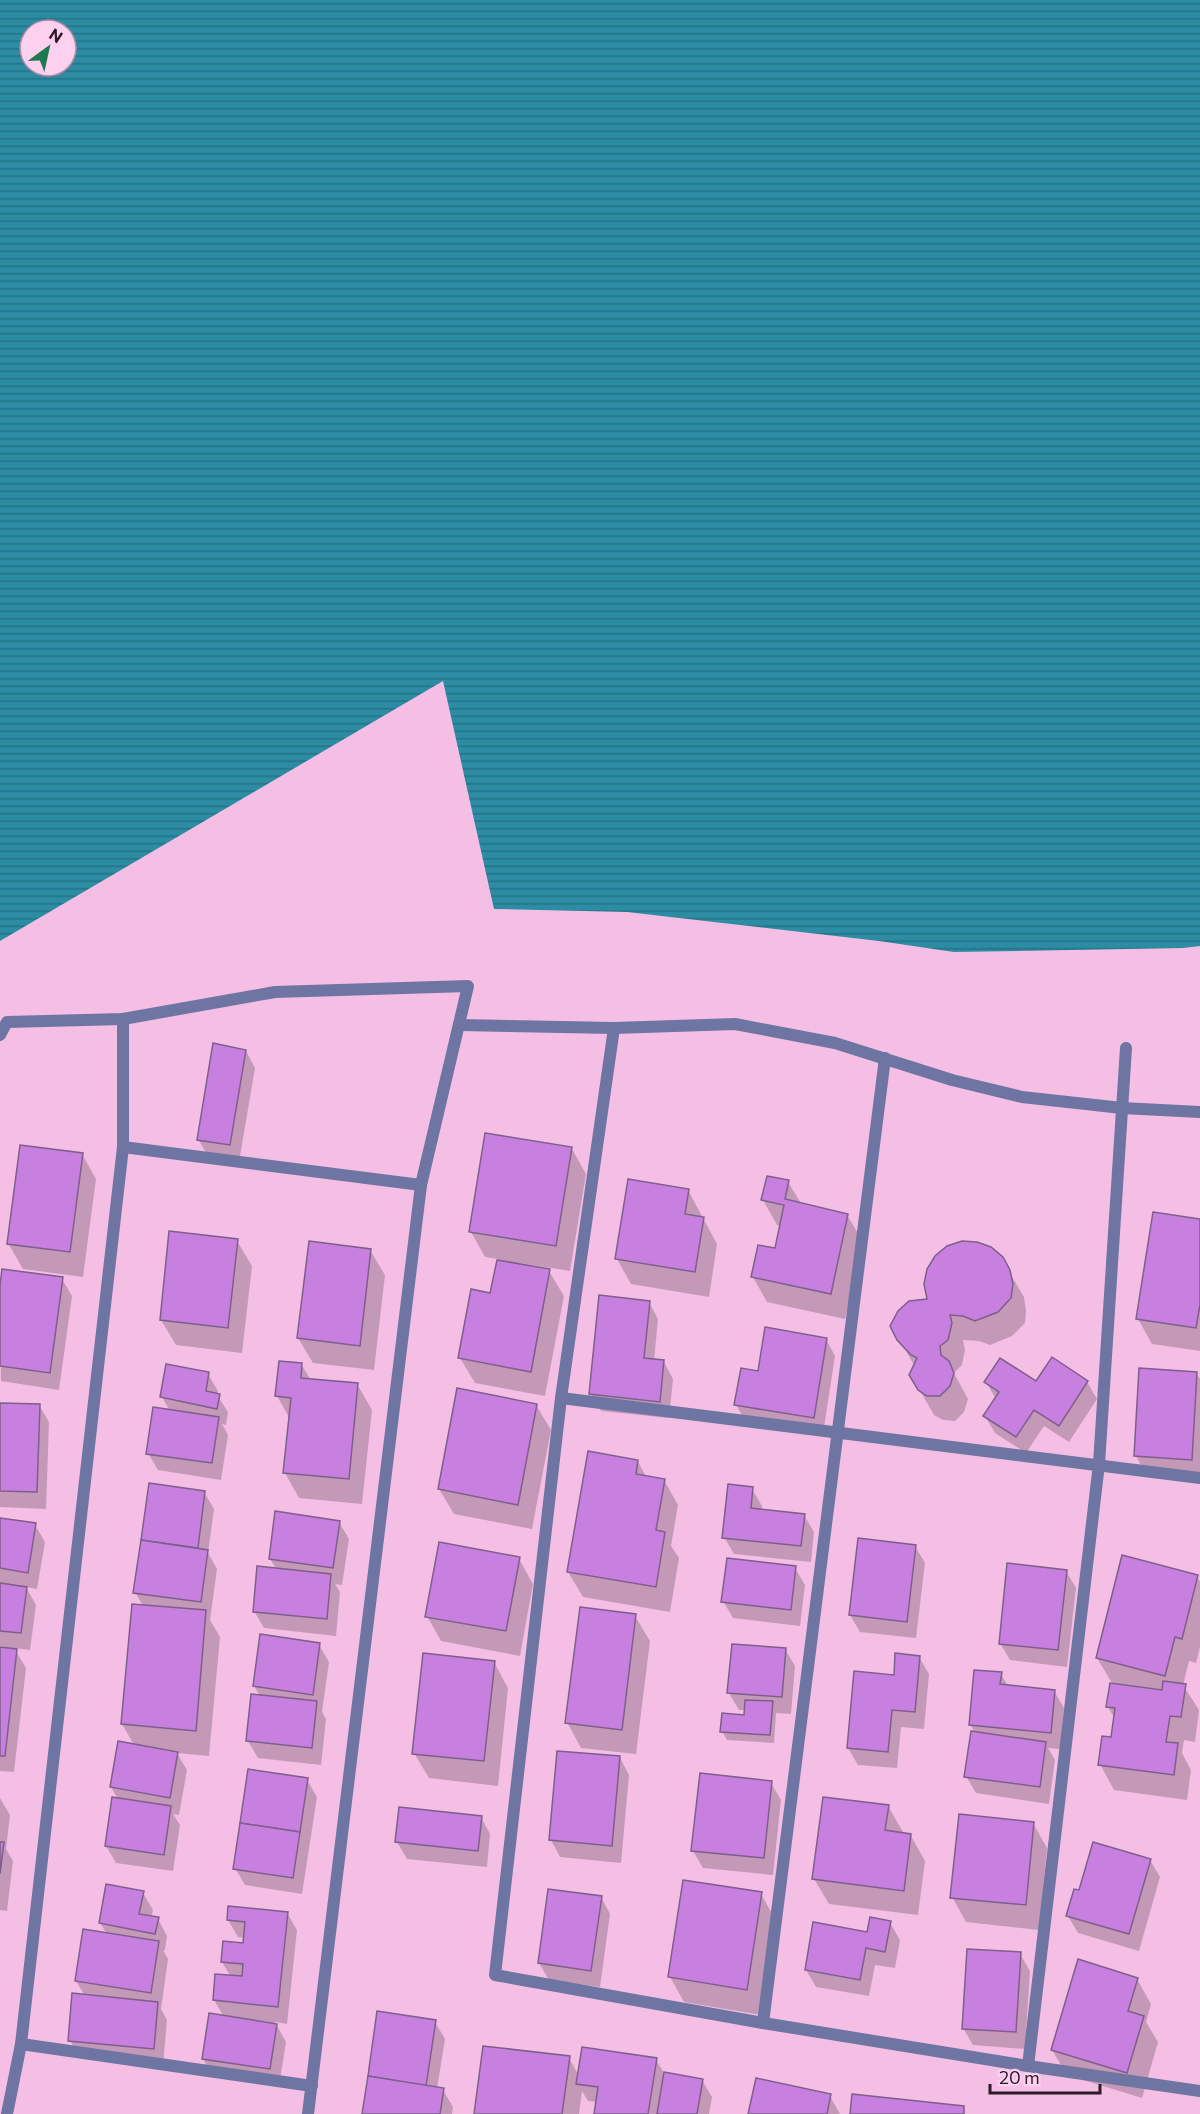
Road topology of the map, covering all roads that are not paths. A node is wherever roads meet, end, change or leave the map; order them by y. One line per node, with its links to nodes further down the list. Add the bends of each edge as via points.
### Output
1 (123, 1019): 2 (street, via 275,992 468,986); 4 (street, via 7,1022); 9 (street)
2 (459, 1024): 3 (street); 10 (street)
3 (614, 1028): 6 (street, via 735,1024 835,1042); 11 (street)
4 (0, 1035)
5 (1126, 1048): 7 (street)
6 (885, 1058): 7 (street, via 1022,1097); 12 (street)
7 (1122, 1108): 8 (street); 13 (street)
8 (1200, 1112)
9 (123, 1147): 10 (street); 16 (street)
10 (421, 1185): 18 (street)
11 (561, 1398): 12 (street); 15 (street, via 495,1974)
12 (838, 1433): 13 (street); 15 (street)
13 (1099, 1464): 14 (street); 17 (street)
14 (1200, 1478)
15 (763, 2023): 17 (street)
16 (21, 2044): 18 (street); 20 (street)
17 (1028, 2066): 19 (street)
18 (312, 2086): 21 (street)
19 (1200, 2091)
20 (7, 2114)
21 (308, 2114)

